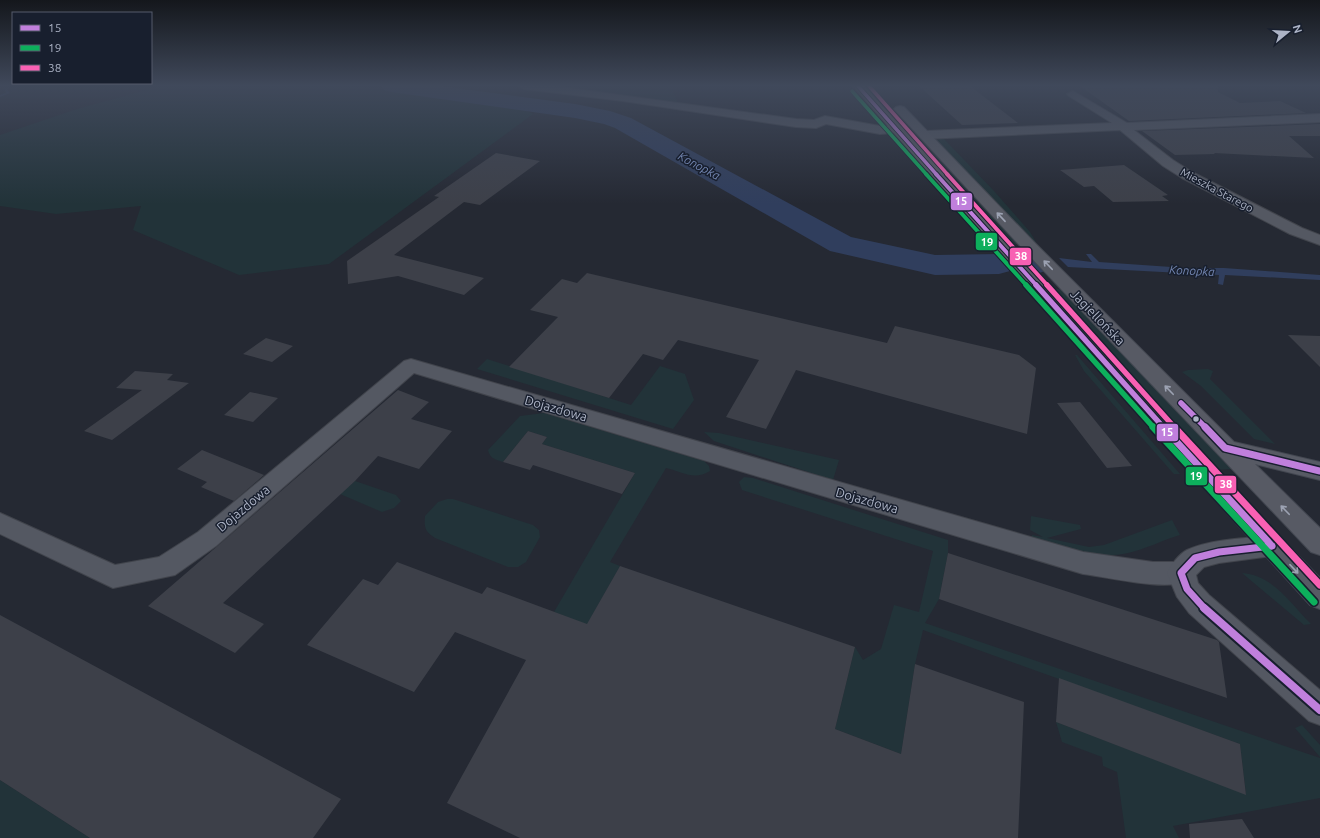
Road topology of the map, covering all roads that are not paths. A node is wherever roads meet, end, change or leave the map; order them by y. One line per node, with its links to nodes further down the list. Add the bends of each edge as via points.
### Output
1 (853, 125): 7 (street, via 880,130)
2 (894, 125): 7 (main road, Jagiellońska)
3 (915, 125): 8 (main road, Jagiellońska)
4 (1121, 125): 6 (street, Mieszka Starego)
5 (1165, 125): 6 (street)
6 (1124, 127): 8 (street); 9 (street, Mieszka Starego, via 1187,175 1296,231)
7 (898, 129): 14 (main road, Jagiellońska, via 1037,287)
8 (925, 136): 10 (main road, Jagiellońska, one-way to 8)
9 (1320, 240)
10 (1225, 448): 11 (main road); 13 (main road, Jagiellońska, one-way to 10)
11 (1320, 471)
12 (0, 523): 15 (street, Dojazdowa, via 113,577 165,567 206,539 411,365 1083,564)
13 (1318, 537)
14 (1272, 546): 15 (street, via 1219,552 1195,558); 16 (main road, Jagiellońska, one-way to 16)
15 (1181, 574): 17 (street, via 1187,589 1199,604)
16 (1320, 597)
17 (1320, 710)

